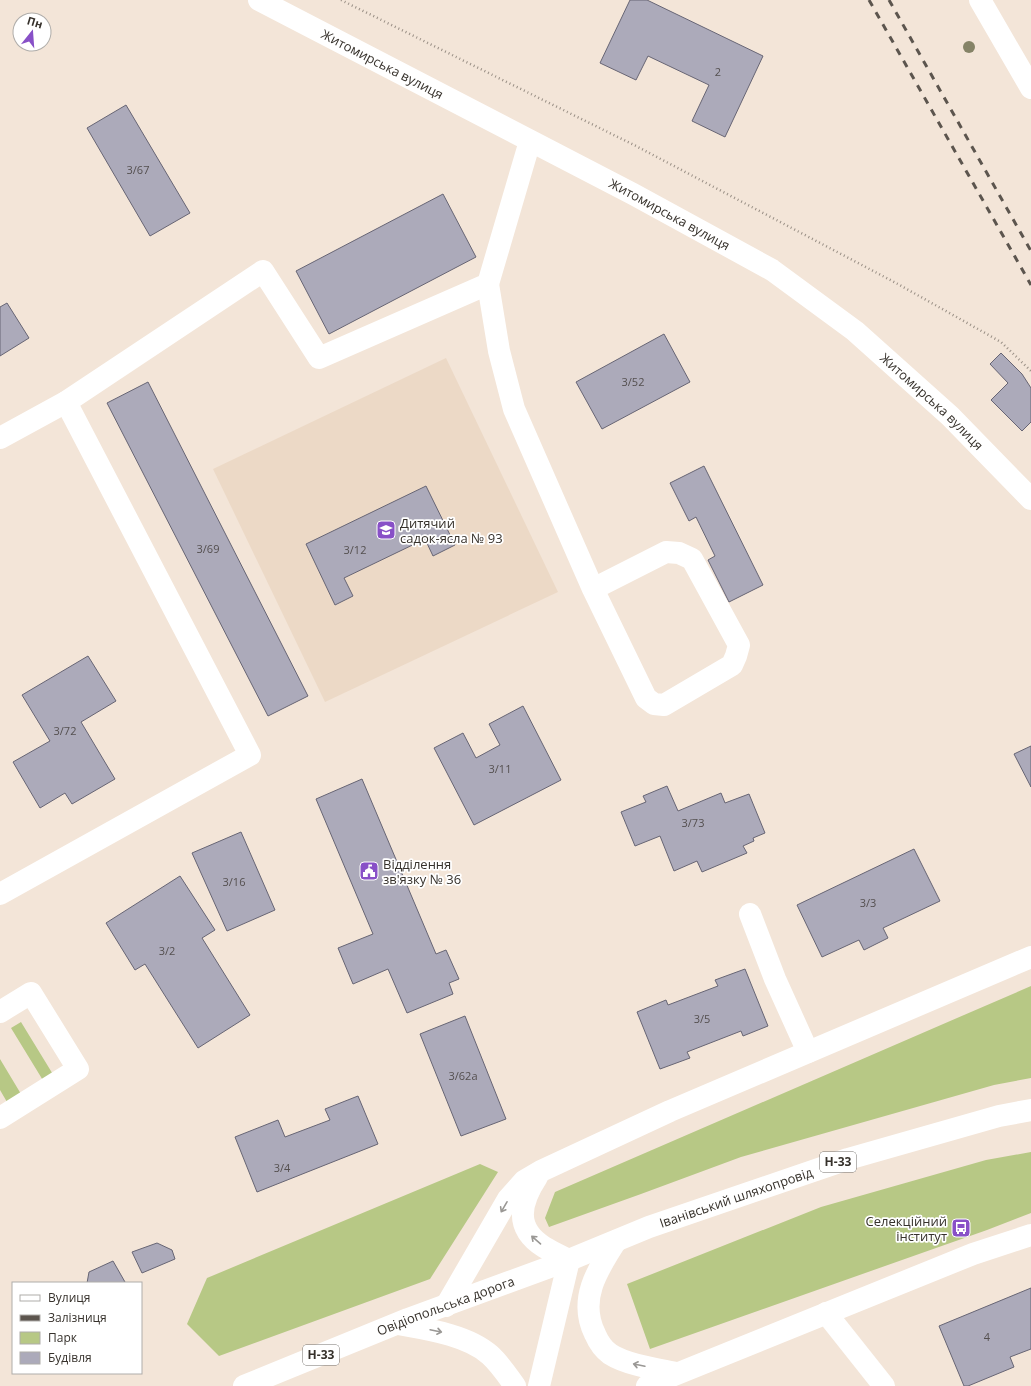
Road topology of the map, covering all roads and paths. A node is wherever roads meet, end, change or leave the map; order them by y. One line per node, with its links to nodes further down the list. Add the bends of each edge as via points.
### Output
1 (259, 0): 5 (street, Житомирська вулиця)
2 (341, 0): 7 (path, via 636,146 896,283 1001,342)
3 (980, 0): 4 (street)
4 (1031, 88)
5 (530, 141): 6 (street); 10 (street, Житомирська вулиця, via 772,270 855,331 950,416)
6 (488, 284): 8 (street, via 319,358 263,271); 11 (street, via 499,350 514,409)
7 (1031, 372)
8 (66, 402): 9 (street); 12 (street, via 250,754)
9 (0, 438)
10 (1031, 499)
11 (593, 589): 11 (street, via 646,698 654,704 664,704 732,665 739,645 692,559 679,553 666,552)
12 (0, 894)
13 (750, 914): 16 (street, via 775,979)
14 (1031, 957): 16 (street)
15 (0, 1012): 18 (street, via 31,993 78,1069)
16 (808, 1052): 19 (street, via 670,1111)
17 (1031, 1110): 20 (street, Іванівський шляхопровід / Н-33, via 999,1116 848,1159)
18 (0, 1118)
19 (541, 1171): 23 (street, one-way to 19, via 543,1247 530,1236 524,1224 522,1212 526,1198); 24 (street, one-way to 24, via 524,1181 508,1199)
20 (649, 1227): 22 (street, Овідіопольська дорога / Н-33)
21 (1031, 1235): 25 (street, via 973,1254)
22 (616, 1241): 23 (street, Овідіопольська дорога / Н-33); 27 (street, one-way to 22, via 633,1364 609,1354 591,1327 587,1309 590,1294 595,1277)
23 (569, 1260): 24 (street, Овідіопольська дорога / Н-33); 30 (street)
24 (446, 1306): 26 (street, Овідіопольська дорога / Н-33)
25 (826, 1313): 27 (street); 32 (street)
26 (398, 1324): 28 (street, Овідіопольська дорога / Н-33); 29 (street, one-way to 29, via 446,1334 469,1342 489,1354)
27 (677, 1373): 31 (street)
28 (244, 1386)
29 (515, 1386)
30 (540, 1386)
31 (647, 1386)
32 (884, 1386)

